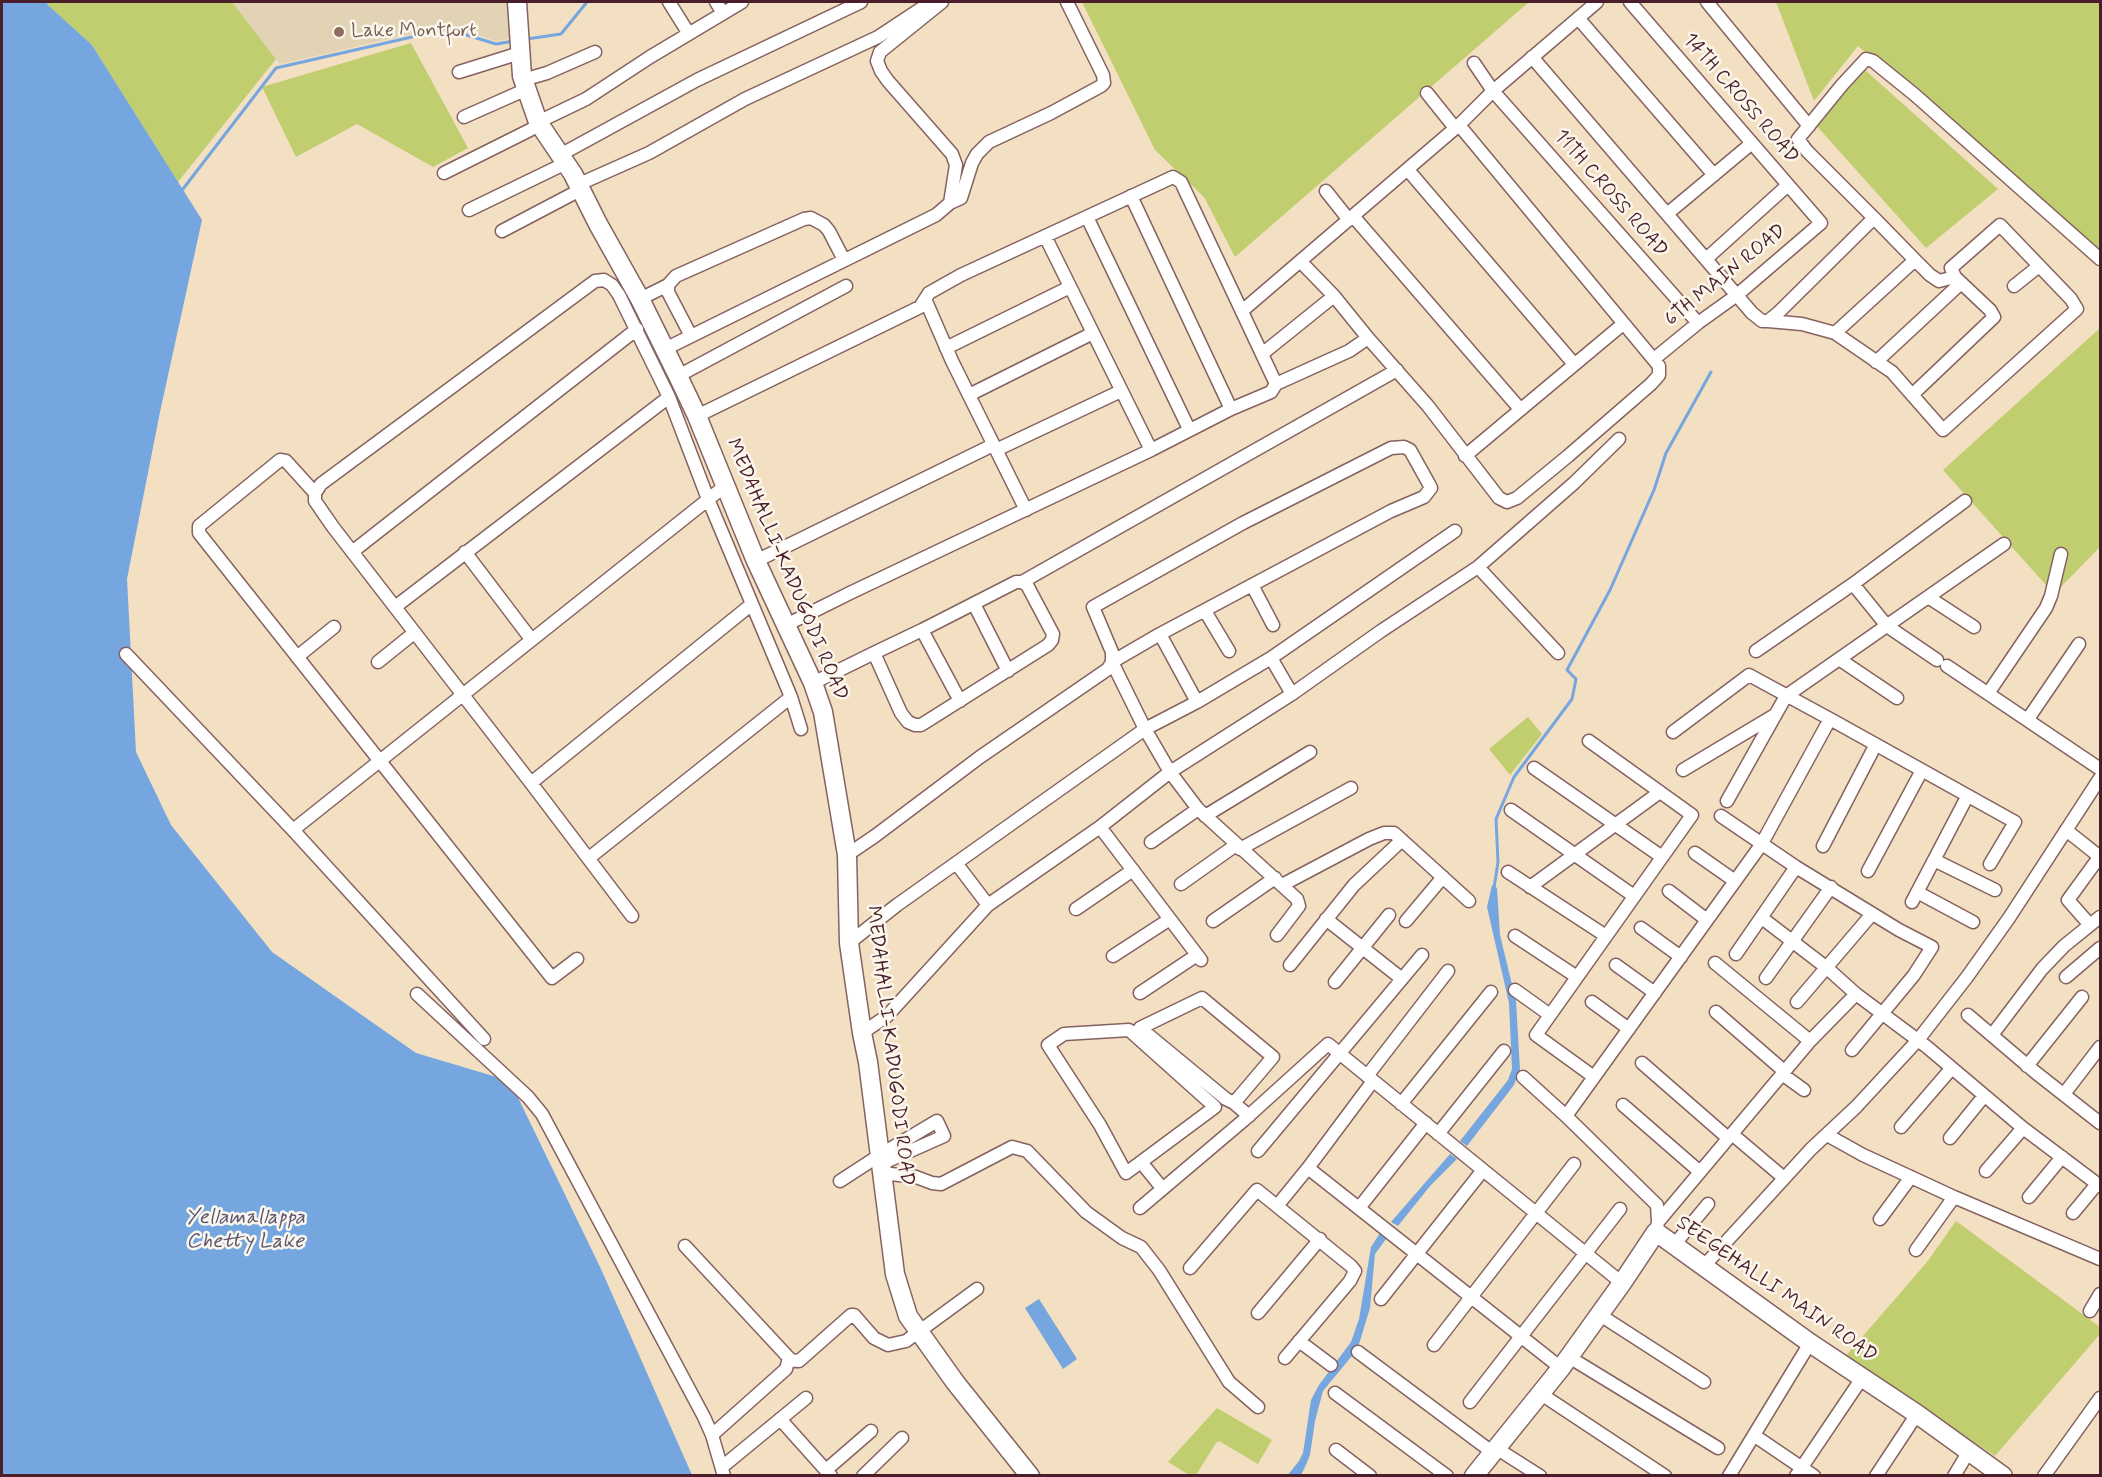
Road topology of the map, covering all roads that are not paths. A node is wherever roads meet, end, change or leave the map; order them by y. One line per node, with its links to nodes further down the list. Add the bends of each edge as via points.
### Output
1 (517, 2): 16 (street, MEDAHALLI-KADUGODI ROAD)
2 (669, 2): 14 (street)
3 (716, 2): 12 (street)
4 (742, 2): 12 (street)
5 (861, 2): 28 (street, via 697,80)
6 (931, 2): 33 (street, via 878,37 745,99 649,153)
7 (942, 2): 36 (street, via 880,52 877,60 880,71 952,154 956,165)
8 (1066, 2): 36 (street, via 1104,83 988,142 972,163 962,198)
9 (1597, 2): 13 (street)
10 (1630, 2): 27 (street, 14TH CROSS ROAD)
11 (1707, 2): 26 (street)
12 (723, 13): 14 (street)
13 (1578, 18): 17 (street); 31 (street)
14 (689, 34): 24 (street)
15 (595, 52): 20 (street)
16 (520, 53): 19 (street); 20 (street, MEDAHALLI-KADUGODI ROAD)
17 (1532, 57): 21 (street); 38 (street)
18 (1474, 63): 21 (street, 11TH CROSS ROAD)
19 (459, 72)
20 (525, 84): 23 (street); 24 (street, MEDAHALLI-KADUGODI ROAD)
21 (1493, 91): 25 (street); 62 (street, 11TH CROSS ROAD)
22 (1427, 93): 25 (street)
23 (464, 117)
24 (539, 124): 28 (street, MEDAHALLI-KADUGODI ROAD); 30 (street)
25 (1457, 126): 29 (street); 63 (street)
26 (1809, 126): 41 (street, via 1798,139); 46 (street, via 1861,63 1866,59 1873,61)
27 (1752, 143): 31 (street); 32 (street, 14TH CROSS ROAD)
28 (563, 159): 33 (street, MEDAHALLI-KADUGODI ROAD); 37 (street)
29 (1408, 170): 40 (street); 74 (street)
30 (444, 173)
31 (1714, 175): 38 (street)
32 (1788, 184): 42 (street, 14TH CROSS ROAD); 45 (street)
33 (578, 187): 43 (street); 58 (street, MEDAHALLI-KADUGODI ROAD)
34 (1326, 191): 40 (street)
35 (1131, 196): 39 (street); 60 (street, via 1173,177 1181,182); 82 (street)
36 (950, 203): 47 (street, via 936,215)
37 (469, 210)
38 (1667, 214): 45 (street)
39 (1087, 217): 44 (street); 85 (street)
40 (1351, 218): 49 (street); 83 (street)
41 (1874, 218): 48 (street); 61 (street)
42 (1821, 223): 56 (street, 6TH MAIN ROAD)
43 (502, 231)
44 (1045, 236): 55 (street); 59 (street, via 961,275 928,293)
45 (1706, 259): 56 (street)
46 (2100, 259)
47 (844, 260): 52 (street, via 829,231 811,218 676,276); 67 (street)
48 (1915, 260): 51 (street, via 1939,281); 66 (street)
49 (1301, 262): 57 (street); 60 (street)
50 (2039, 266): 51 (street, via 2000,225 1951,268); 54 (street); 80 (street, via 2077,309 1943,430)
51 (1958, 280): 73 (street); 80 (street, via 1994,317)
52 (668, 285): 58 (street); 67 (street)
53 (846, 286): 76 (street)
54 (2014, 286)
55 (1070, 287): 65 (street); 69 (street)
56 (1737, 295): 61 (street, via 1752,313); 62 (street, 6TH MAIN ROAD)
57 (1334, 296): 68 (street); 71 (street)
58 (640, 299): 70 (street, MEDAHALLI-KADUGODI ROAD)
59 (925, 299): 69 (street); 84 (street, via 920,307)
60 (1242, 311): 71 (street)
61 (1768, 321): 66 (street, via 1802,324)
62 (1698, 323): 72 (street, 6TH MAIN ROAD)
63 (1623, 324): 72 (street); 74 (street)
64 (637, 329): 81 (street); 91 (street, via 612,285 604,280 595,281 321,484); 97 (street)
65 (1094, 333): 78 (street); 79 (street)
66 (1835, 333): 73 (street)
67 (691, 336): 70 (street)
68 (1368, 338): 75 (street); 77 (street, via 1349,351)
69 (946, 348): 79 (street)
70 (665, 349): 76 (street, MEDAHALLI-KADUGODI ROAD)
71 (1262, 354): 77 (street)
72 (1654, 359): 89 (street, via 1659,375 1651,384 1517,498 1507,502 1499,498)
73 (1876, 362): 80 (street, via 1892,372)
74 (1574, 364): 83 (street)
75 (1397, 370): 89 (street); 102 (street)
76 (678, 376): 84 (street, MEDAHALLI-KADUGODI ROAD)
77 (1276, 384): 82 (street, via 1271,392)
78 (1121, 391): 87 (street); 88 (street)
79 (969, 395): 87 (street)
80 (1912, 395)
81 (669, 397): 92 (street); 98 (street)
82 (1231, 409): 85 (street)
83 (1521, 409): 89 (street)
84 (697, 416): 90 (street, MEDAHALLI-KADUGODI ROAD)
85 (1189, 429): 88 (street)
86 (1619, 439): 101 (street)
87 (994, 448): 94 (street); 100 (street)
88 (1150, 450): 94 (street)
89 (1465, 456)
90 (725, 486): 92 (street); 100 (street, MEDAHALLI-KADUGODI ROAD)
91 (315, 493): 97 (street, via 315,501); 125 (street, via 286,461 280,460 198,530)
92 (708, 499): 106 (street); 118 (street)
93 (1965, 501): 103 (street)
94 (1026, 510): 111 (street)
95 (1455, 531): 126 (street)
96 (2004, 544): 105 (street)
97 (352, 552): 108 (street)
98 (465, 552): 108 (street); 118 (street)
99 (2061, 554): 132 (street, via 2046,608)
100 (756, 561): 111 (street, MEDAHALLI-KADUGODI ROAD)
101 (1478, 567): 123 (street); 134 (street)
102 (1022, 582): 107 (street); 130 (street, via 1053,634 1048,645)
103 (1853, 584): 112 (street); 121 (street)
104 (1252, 585): 109 (street); 110 (street); 129 (street, via 1424,497 1431,488 1410,450 1391,448 1243,523 1093,607 1112,652)
105 (1928, 597): 112 (street); 114 (street)
106 (752, 604): 136 (street); 156 (street)
107 (974, 604): 115 (street); 130 (street)
108 (395, 607): 116 (street)
109 (1205, 610): 117 (street); 120 (street)
110 (1273, 625)
111 (786, 626): 131 (street, MEDAHALLI-KADUGODI ROAD)
112 (1887, 626): 127 (street); 132 (street)
113 (334, 627): 125 (street)
114 (1974, 627)
115 (922, 630): 122 (street); 138 (street)
116 (414, 633): 128 (street); 133 (street)
117 (1160, 634): 129 (street); 139 (street)
118 (531, 639): 133 (street)
119 (2079, 644): 141 (street)
120 (1229, 651)
121 (1756, 651)
122 (874, 653): 131 (street); 138 (street, via 908,722 921,725)
123 (1558, 653)
124 (126, 654): 166 (street)
125 (297, 657): 149 (street)
126 (1271, 658): 134 (street); 139 (street)
127 (1839, 659): 135 (street); 137 (street)
128 (378, 662)
129 (1112, 662): 144 (street); 175 (street, via 1108,669)
130 (1008, 671): 138 (street)
131 (813, 683): 175 (street, MEDAHALLI-KADUGODI ROAD, via 823,712)
132 (1989, 692): 141 (street)
133 (462, 694): 149 (street); 156 (street)
134 (1292, 694): 154 (street)
135 (1786, 696): 140 (street); 142 (street); 145 (street, via 1749,675)
136 (791, 697): 143 (street); 178 (street)
137 (1897, 698)
138 (960, 700)
139 (1197, 702): 144 (street)
140 (1776, 714): 152 (street); 160 (street)
141 (2028, 719): 151 (street)
142 (1830, 720): 147 (street); 170 (street)
143 (801, 729)
144 (1145, 729): 154 (street); 180 (street)
145 (1673, 732)
146 (1589, 741): 158 (street)
147 (1875, 746): 153 (street); 171 (street)
148 (1310, 752): 162 (street)
149 (380, 761): 166 (street); 221 (street, via 552,978)
150 (1534, 768): 164 (street)
151 (2100, 769)
152 (1683, 770)
153 (1921, 771): 159 (street); 184 (street)
154 (1170, 772): 162 (street); 165 (street)
155 (2100, 778): 167 (street)
156 (531, 783): 178 (street)
157 (1351, 788): 172 (street)
158 (1660, 792): 164 (street); 176 (street, via 1692,816)
159 (1967, 797): 179 (street); 181 (street, via 2015,822)
160 (1727, 801)
161 (1511, 810): 173 (street)
162 (1201, 813): 169 (street); 172 (street)
163 (1720, 816): 170 (street)
164 (1614, 825): 173 (street); 176 (street)
165 (1100, 827): 183 (street); 196 (street)
166 (293, 830): 248 (street)
167 (2066, 830): 177 (street); 249 (street, via 1991,943)
168 (1402, 840): 186 (street); 188 (street, via 1394,833 1384,833); 203 (street, via 1354,885)
169 (1151, 842)
170 (1761, 845): 182 (street); 187 (street)
171 (1823, 846)
172 (1238, 847): 188 (street); 189 (street)
173 (1575, 853): 190 (street); 194 (street)
174 (1695, 853): 187 (street)
175 (847, 855): 214 (street, MEDAHALLI-KADUGODI ROAD)
176 (1662, 857): 194 (street)
177 (2100, 857): 207 (street, via 2068,900)
178 (589, 858): 200 (street)
179 (1934, 860): 192 (street); 208 (street, via 1915,897)
180 (956, 863): 196 (street); 214 (street)
181 (1990, 864)
182 (1796, 867): 191 (street); 201 (street)
183 (1133, 870): 197 (street); 202 (street)
184 (1868, 871)
185 (1508, 872): 190 (street)
186 (1443, 877): 195 (street); 206 (street)
187 (1735, 881): 204 (street)
188 (1278, 882): 205 (street); 210 (street, via 1297,899 1299,906)
189 (1181, 884)
190 (1530, 887): 212 (street)
191 (1831, 888): 198 (street); 213 (street)
192 (1995, 890)
193 (1669, 891): 204 (street)
194 (1634, 896): 212 (street)
195 (1469, 901)
196 (988, 905): 246 (street, via 887,1016)
197 (1076, 909)
198 (1872, 914): 225 (street); 242 (street, via 1932,947 1914,975)
199 (1389, 915): 215 (street)
200 (632, 916)
201 (1762, 918): 213 (street); 217 (street)
202 (1170, 919): 219 (street); 234 (street, via 1199,958)
203 (1326, 919): 215 (street); 224 (street)
204 (1707, 920): 220 (street)
205 (1213, 921)
206 (1406, 921)
207 (2096, 921): 247 (street, via 2042,969)
208 (1973, 922)
209 (1641, 928): 220 (street)
210 (1277, 934)
211 (1515, 936): 227 (street)
212 (1606, 936): 227 (street)
213 (1793, 942): 225 (street); 229 (street)
214 (849, 943): 246 (street, MEDAHALLI-KADUGODI ROAD)
215 (1362, 948): 230 (street); 231 (street)
216 (2100, 948): 228 (street)
217 (1736, 954)
218 (1422, 955): 230 (street)
219 (1113, 956)
220 (1681, 957): 235 (street)
221 (577, 959)
222 (1715, 963): 250 (street)
223 (1616, 965): 235 (street)
224 (1290, 966)
225 (1827, 968): 237 (street); 240 (street)
226 (1448, 971): 261 (street)
227 (1577, 977): 243 (street)
228 (2066, 977)
229 (1766, 978)
230 (1401, 979): 254 (street)
231 (1335, 982)
232 (1515, 990): 243 (street)
233 (1491, 992): 266 (street)
234 (1140, 993)
235 (1655, 993): 245 (street)
236 (417, 994): 341 (street, via 542,1114)
237 (1856, 994): 242 (street); 250 (street)
238 (2082, 997): 256 (street)
239 (1592, 1002): 245 (street)
240 (1797, 1002)
241 (1716, 1012): 258 (street)
242 (1881, 1012): 249 (street); 252 (street)
243 (1550, 1015): 260 (street, via 1536,1035)
244 (1968, 1015): 247 (street)
245 (1629, 1029): 260 (street)
246 (862, 1034): 281 (street, MEDAHALLI-KADUGODI ROAD)
247 (1992, 1035): 256 (street)
248 (484, 1039)
249 (1918, 1040): 257 (street); 275 (street)
250 (1810, 1041): 258 (street)
251 (2100, 1047): 263 (street)
252 (1852, 1050)
253 (1504, 1051): 274 (street)
254 (1339, 1053): 261 (street); 268 (street, via 1328,1044); 278 (street)
255 (1642, 1063): 276 (street)
256 (2027, 1066): 263 (street)
257 (1951, 1069): 264 (street); 272 (street)
258 (1783, 1073): 262 (street); 276 (street)
259 (1523, 1077): 269 (street)
260 (1594, 1077): 269 (street)
261 (1370, 1079): 266 (street); 283 (street)
262 (1804, 1090)
263 (2064, 1094): 270 (street)
264 (1984, 1096): 273 (street); 277 (street)
265 (1234, 1103): 265 (street, via 1273,1057 1202,998 1140,1028); 268 (street)
266 (1401, 1104): 271 (street)
267 (1623, 1105): 286 (street)
268 (1249, 1116): 291 (street)
269 (1566, 1116): 302 (street, via 1657,1205)
270 (2100, 1121)
271 (1425, 1124): 274 (street); 297 (street)
272 (1901, 1127)
273 (2023, 1128): 279 (street); 285 (street)
274 (1438, 1134): 284 (street)
275 (1827, 1135): 287 (street); 288 (street)
276 (1730, 1136): 286 (street); 288 (street)
277 (1950, 1138)
278 (1258, 1151)
279 (2062, 1157): 290 (street); 293 (street)
280 (1141, 1162): 280 (street, via 1126,1173 1048,1045 1064,1034 1129,1030 1215,1107); 291 (street)
281 (881, 1164): 281 (street, via 938,1121 945,1136); 289 (street); 320 (street, MEDAHALLI-KADUGODI ROAD, via 895,1274 908,1316); 337 (street, via 941,1184 1012,1148 1027,1151 1086,1212 1141,1247 1229,1382)
282 (1574, 1164): 299 (street)
283 (1308, 1168): 295 (street); 297 (street)
284 (1483, 1170): 299 (street); 308 (street)
285 (1986, 1171)
286 (1700, 1172): 302 (street)
287 (1911, 1177): 292 (street); 301 (street)
288 (1784, 1178): 310 (street)
289 (840, 1181)
290 (2099, 1185): 300 (street)
291 (1162, 1188): 296 (street)
292 (1954, 1197): 306 (street); 309 (street)
293 (2029, 1197)
294 (1708, 1204): 304 (street)
295 (1277, 1206): 303 (street); 311 (street, via 1257,1190)
296 (1140, 1208)
297 (1359, 1208): 308 (street)
298 (1620, 1209): 307 (street)
299 (1536, 1213): 307 (street); 315 (street)
300 (2073, 1213)
301 (1880, 1220)
302 (1657, 1227): 304 (street, SEEGEHALLI MAIN ROAD); 312 (street, SEEGEHALLI MAIN ROAD)
303 (1320, 1239): 318 (street); 322 (street, via 1355,1271)
304 (1674, 1245): 310 (street, SEEGEHALLI MAIN ROAD)
305 (685, 1246): 327 (street)
306 (1916, 1250)
307 (1585, 1253): 312 (street); 321 (street)
308 (1416, 1254): 315 (street); 316 (street)
309 (2100, 1259)
310 (1704, 1266): 323 (street, SEEGEHALLI MAIN ROAD)
311 (1190, 1268)
312 (1622, 1283): 319 (street, SEEGEHALLI MAIN ROAD)
313 (977, 1289): 320 (street)
314 (2100, 1294): 317 (street)
315 (1471, 1296): 321 (street); 324 (street)
316 (1381, 1299)
317 (2090, 1311)
318 (1258, 1313)
319 (1600, 1315): 328 (street, SEEGEHALLI MAIN ROAD); 331 (street)
320 (919, 1331): 327 (street, via 906,1341 888,1345 874,1338 851,1315 799,1361); 352 (street, MEDAHALLI-KADUGODI ROAD)
321 (1520, 1338): 328 (street); 336 (street)
322 (1299, 1341): 326 (street); 329 (street)
323 (1810, 1343): 330 (street, SEEGEHALLI MAIN ROAD); 342 (street)
324 (1434, 1345)
325 (1358, 1352): 346 (street)
326 (1285, 1358)
327 (789, 1360): 341 (street, via 786,1369)
328 (1565, 1363): 333 (street, SEEGEHALLI MAIN ROAD); 344 (street)
329 (1331, 1365)
330 (1862, 1378): 338 (street, SEEGEHALLI MAIN ROAD); 349 (street)
331 (1704, 1382)
332 (1335, 1393): 354 (street)
333 (1541, 1394): 346 (street, SEEGEHALLI MAIN ROAD); 357 (street)
334 (806, 1398): 339 (street)
335 (2100, 1398): 363 (street)
336 (1470, 1402)
337 (1258, 1407)
338 (1917, 1414): 347 (street, SEEGEHALLI MAIN ROAD); 360 (street)
339 (780, 1419): 348 (street); 350 (street)
340 (871, 1431): 350 (street)
341 (712, 1435): 348 (street)
342 (1755, 1436): 349 (street); 358 (street)
343 (903, 1438): 351 (street)
344 (1719, 1448)
345 (1336, 1450): 353 (street)
346 (1494, 1450): 355 (street, SEEGEHALLI MAIN ROAD); 356 (street)
347 (1969, 1451): 361 (street); 362 (street, SEEGEHALLI MAIN ROAD)
348 (723, 1471)
349 (1799, 1472): 359 (street)
350 (829, 1473)
351 (863, 1476)
352 (1030, 1476)
353 (1370, 1476)
354 (1447, 1476)
355 (1474, 1476)
356 (1540, 1476)
357 (1665, 1476)
358 (1729, 1476)
359 (1814, 1476)
360 (1876, 1476)
361 (1954, 1476)
362 (2003, 1476)
363 (2044, 1476)

